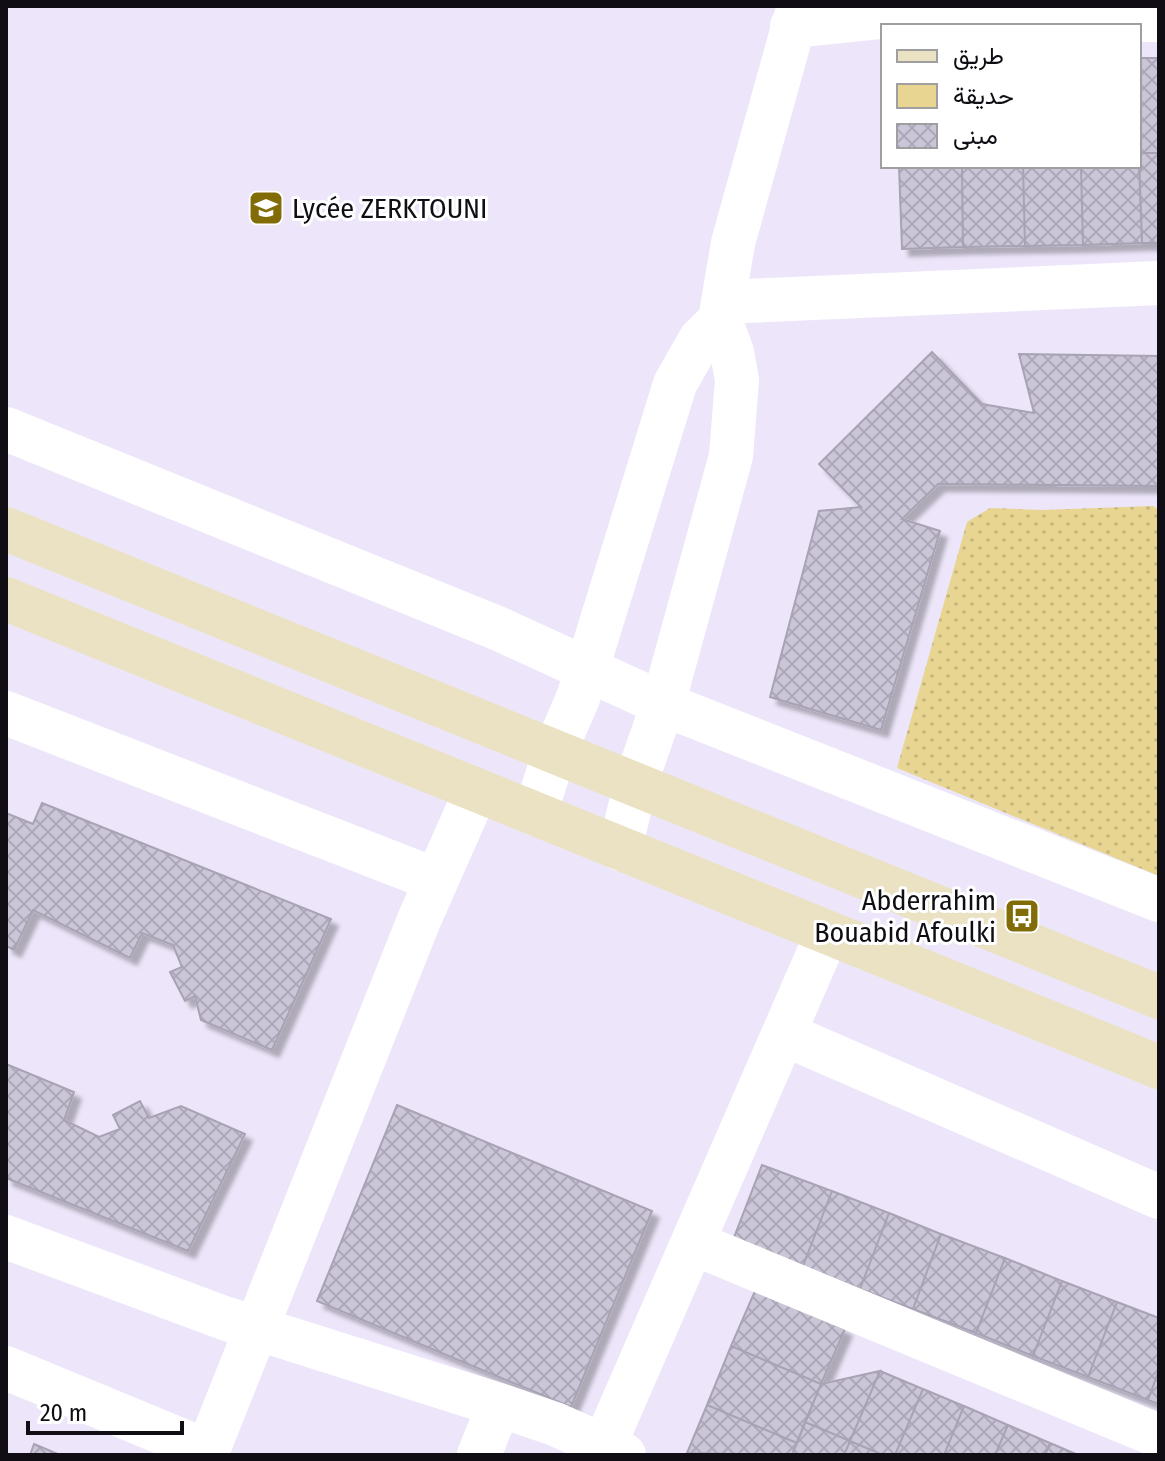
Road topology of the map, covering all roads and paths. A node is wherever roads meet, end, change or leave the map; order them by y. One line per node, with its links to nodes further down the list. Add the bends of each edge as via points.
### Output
1 (795, 16): 2 (street); 4 (street, via 733,243)
2 (1159, 20)
3 (1159, 283): 4 (street)
4 (722, 311): 8 (street, via 675,384); 9 (street, via 737,380 731,456)
5 (6, 429): 8 (street)
6 (6, 529): 11 (main road)
7 (6, 599): 13 (main road)
8 (587, 669): 9 (street); 11 (street)
9 (663, 704): 12 (street); 17 (street)
10 (6, 713): 16 (street)
11 (555, 751): 12 (main road); 14 (street)
12 (636, 782): 15 (street); 19 (main road)
13 (476, 791): 14 (main road); 16 (street)
14 (535, 814): 15 (main road)
15 (620, 849): 18 (main road)
16 (436, 880): 25 (street)
17 (1159, 900)
18 (827, 934): 20 (street); 21 (main road)
19 (1159, 997)
20 (784, 1034): 22 (street); 24 (street)
21 (1159, 1067)
22 (1159, 1197)
23 (6, 1237): 25 (street)
24 (693, 1243): 28 (street); 29 (street)
25 (257, 1328): 27 (street); 30 (street)
26 (6, 1368): 30 (street)
27 (499, 1405): 29 (street); 31 (street)
28 (1159, 1436)
29 (614, 1451)
30 (206, 1453)
31 (479, 1455)

